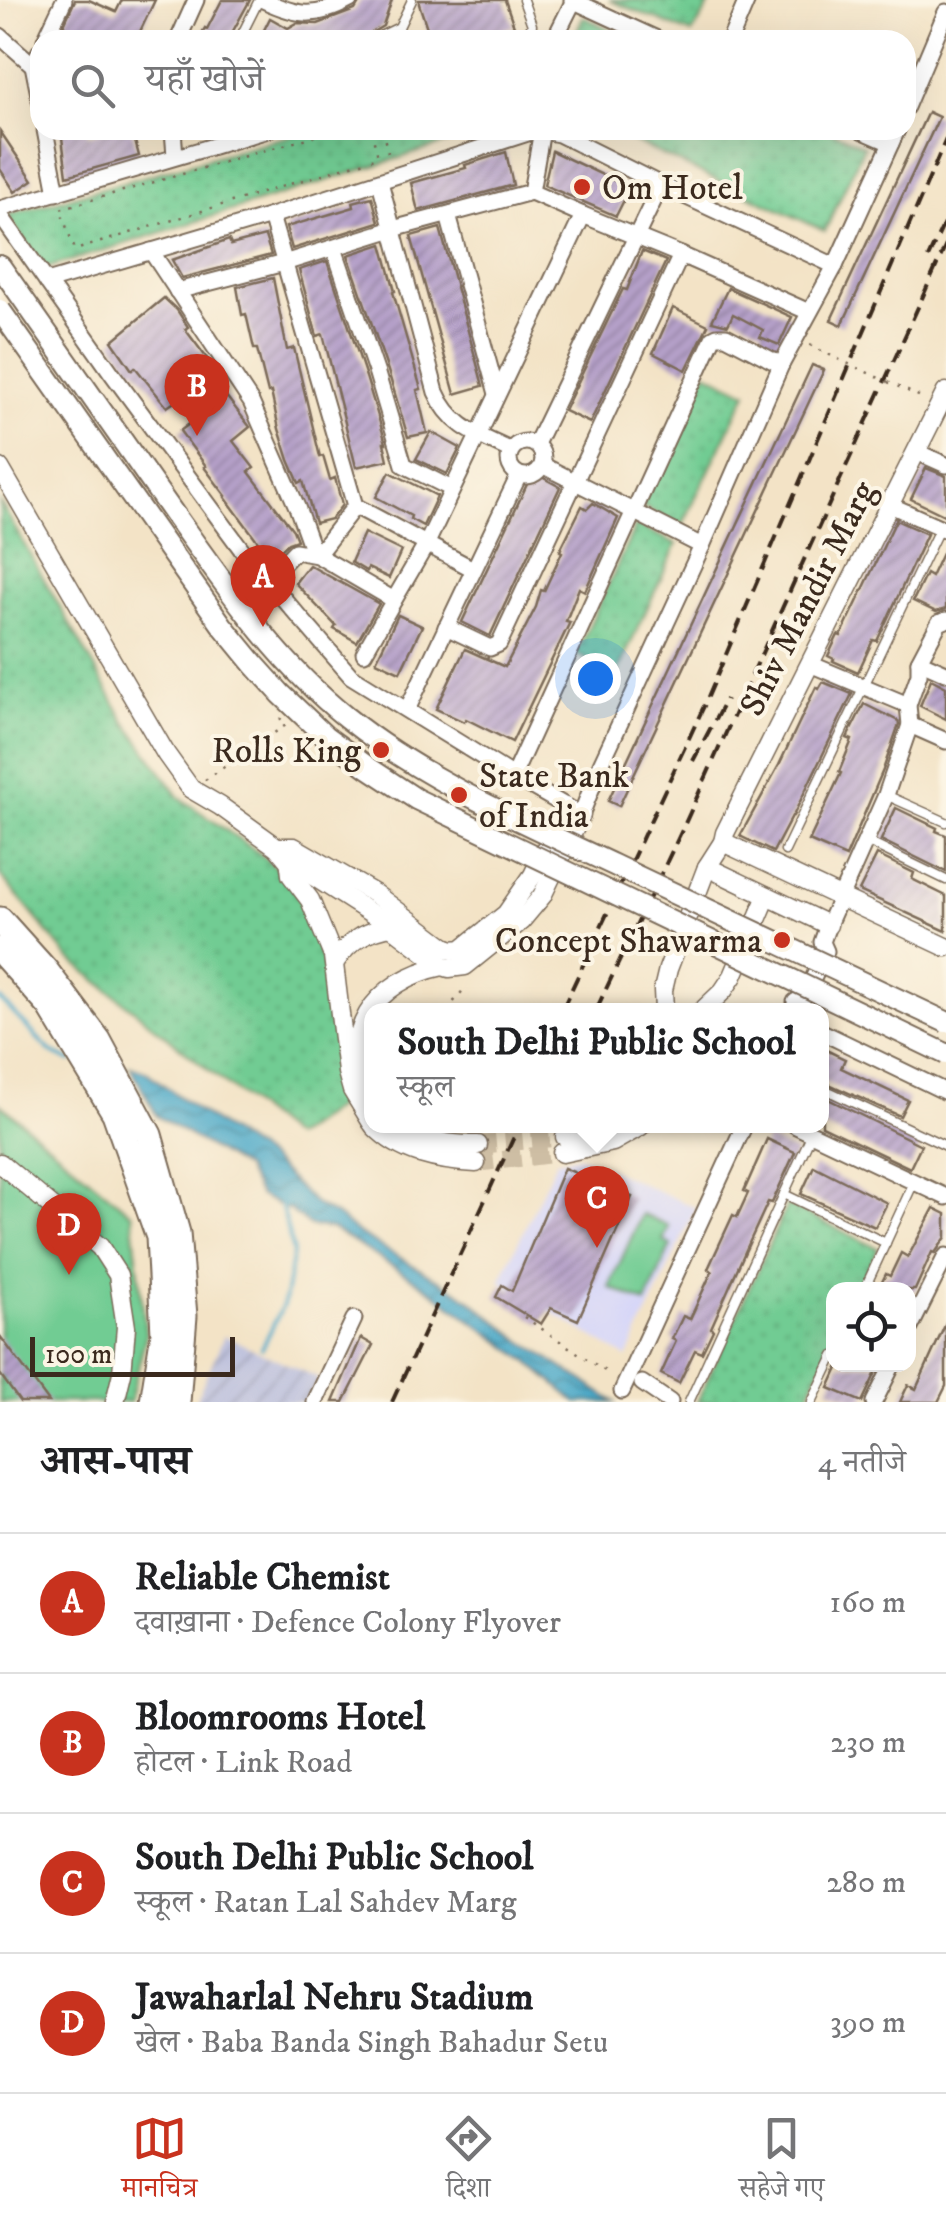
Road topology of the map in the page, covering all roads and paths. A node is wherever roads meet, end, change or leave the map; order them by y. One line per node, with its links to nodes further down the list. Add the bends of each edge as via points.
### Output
1 (64, 0): 11 (street)
2 (196, 0): 12 (street)
3 (260, 0): 4 (street, via 300,15); 13 (lane)
4 (350, 0)
5 (412, 0): 10 (lane)
6 (523, 0): 16 (lane)
7 (747, 0): 19 (street)
8 (573, 1): 17 (street); 18 (street)
9 (946, 12): 22 (street)
10 (399, 27): 14 (lane); 15 (path)
11 (50, 30)
12 (182, 30)
13 (244, 30)
14 (393, 30)
15 (410, 30)
16 (530, 30)
17 (559, 30)
18 (636, 30)
19 (734, 30)
20 (0, 36): 21 (street)
21 (30, 54)
22 (916, 83)
23 (48, 140): 38 (street)
24 (173, 140): 33 (street)
25 (216, 140): 33 (street)
26 (302, 140): 34 (path, via 60,210 74,250)
27 (374, 140): 34 (path)
28 (385, 140): 34 (path, via 390,159)
29 (504, 140): 35 (street)
30 (543, 140): 37 (street)
31 (571, 140): 36 (street)
32 (893, 140): 50 (street)
33 (175, 156): 38 (street)
34 (378, 156)
35 (380, 182): 41 (street); 43 (street)
36 (661, 186): 44 (street); 50 (street)
37 (531, 192): 40 (street); 42 (street)
38 (57, 193): 39 (street)
39 (0, 212): 51 (street)
40 (583, 215): 44 (street); 57 (street)
41 (271, 216): 46 (street); 48 (street)
42 (448, 216): 43 (street); 57 (street)
43 (393, 229): 45 (street); 60 (street, via 442,407)
44 (635, 236): 47 (street); 61 (street)
45 (334, 248): 48 (street); 69 (street, via 404,465)
46 (151, 252): 51 (street); 52 (street)
47 (681, 255): 54 (street); 68 (street)
48 (284, 263): 52 (street); 71 (street)
49 (0, 266): 119 (main road, bridge, via 242,608 345,716 508,815)
50 (834, 266): 54 (street)
51 (47, 282): 78 (street)
52 (177, 291): 76 (street, via 251,402)
53 (0, 310): 122 (main road, bridge, via 222,624 325,736 416,798)
54 (809, 312): 56 (street)
55 (817, 348): 58 (path, bridge)
56 (781, 365): 72 (street, via 726,336 713,338); 75 (street)
57 (497, 394): 60 (street)
58 (916, 395)
59 (945, 395): 63 (street, Shiv Mandir Marg)
60 (477, 434): 62 (street); 69 (street)
61 (536, 444): 62 (street, via 521,442); 64 (street)
62 (510, 450): 67 (street, via 509,466)
63 (917, 452): 65 (street); 70 (street, Shiv Mandir Marg)
64 (542, 465): 67 (street, via 531,476); 68 (street)
65 (946, 465)
66 (0, 468): 93 (street)
67 (518, 475): 77 (street)
68 (574, 480): 72 (street); 81 (street, via 499,644 490,648)
69 (452, 489): 74 (street)
70 (890, 504): 73 (street); 84 (street, Shiv Mandir Marg)
71 (355, 506): 74 (street); 76 (street)
72 (635, 510): 75 (street); 92 (street)
73 (943, 528): 86 (lane)
74 (426, 545): 77 (street); 79 (street)
75 (702, 546): 95 (street)
76 (316, 555): 78 (street, via 295,551); 79 (street)
77 (473, 569): 81 (street)
78 (268, 579): 88 (street, via 351,676)
79 (394, 600): 82 (street)
80 (944, 623): 83 (street)
81 (446, 627): 88 (street)
82 (364, 653)
83 (920, 661): 85 (street); 87 (street)
84 (810, 664): 86 (street); 97 (street, Shiv Mandir Marg)
85 (946, 673)
86 (864, 687): 87 (street); 100 (lane)
87 (908, 704): 89 (street)
88 (406, 710): 92 (street)
89 (910, 725): 91 (street); 94 (street)
90 (286, 726): 93 (path)
91 (946, 741)
92 (513, 776): 95 (street)
93 (191, 789): 99 (street)
94 (886, 795): 96 (lane); 98 (street)
95 (573, 811): 106 (street, via 506,914 467,946 445,947); 112 (street, via 542,896 521,922 465,966)
96 (946, 822)
97 (724, 838): 100 (street); 101 (street, Shiv Mandir Marg)
98 (866, 840): 102 (lane); 103 (street)
99 (286, 851): 106 (street, via 375,894); 107 (street); 111 (street)
100 (784, 863): 103 (street); 104 (street, via 794,886 788,897)
101 (707, 867): 104 (street); 116 (street, Shiv Mandir Marg, via 664,979)
102 (946, 880)
103 (840, 896): 108 (street); 109 (street)
104 (772, 899): 108 (street); 117 (street, via 733,976)
105 (0, 920): 150 (highway, via 98,1040 149,1135 177,1232 184,1316)
106 (412, 922): 107 (street)
107 (391, 926): 111 (street, via 357,938); 112 (street)
108 (825, 933): 118 (street)
109 (946, 947)
110 (0, 950): 149 (highway, via 50,1006 116,1112 159,1236 164,1332)
111 (335, 962): 126 (street, via 347,1072)
112 (443, 966): 114 (street, via 397,982)
113 (464, 988): 115 (path)
114 (376, 1003)
115 (452, 1003)
116 (664, 1003)
117 (711, 1003)
118 (793, 1003)
119 (946, 1022)
120 (364, 1023): 123 (street, via 357,1060)
121 (829, 1035): 125 (street)
122 (946, 1054)
123 (364, 1083)
124 (829, 1091): 133 (lane)
125 (946, 1092)
126 (364, 1109)
127 (383, 1133): 128 (street, via 442,1160 477,1154)
128 (412, 1133)
129 (595, 1133): 130 (street, via 563,1145 613,1142)
130 (629, 1133)
131 (741, 1133): 147 (street)
132 (812, 1133): 135 (street); 136 (lane)
133 (946, 1146)
134 (0, 1163): 148 (street, via 100,1247 118,1275 126,1327)
135 (914, 1182): 137 (street); 138 (lane)
136 (784, 1194): 138 (lane); 153 (lane)
137 (946, 1197)
138 (886, 1242): 140 (lane)
139 (946, 1256): 141 (street)
140 (868, 1282)
141 (916, 1316)
142 (524, 1317): 147 (path)
143 (354, 1319): 151 (street)
144 (826, 1372): 154 (lane)
145 (888, 1372): 155 (street)
146 (642, 1383): 152 (street)
147 (623, 1388)
148 (115, 1402)
149 (153, 1402)
150 (177, 1402)
151 (315, 1402)
152 (670, 1402)
153 (689, 1402)
154 (812, 1402)
155 (874, 1402)

